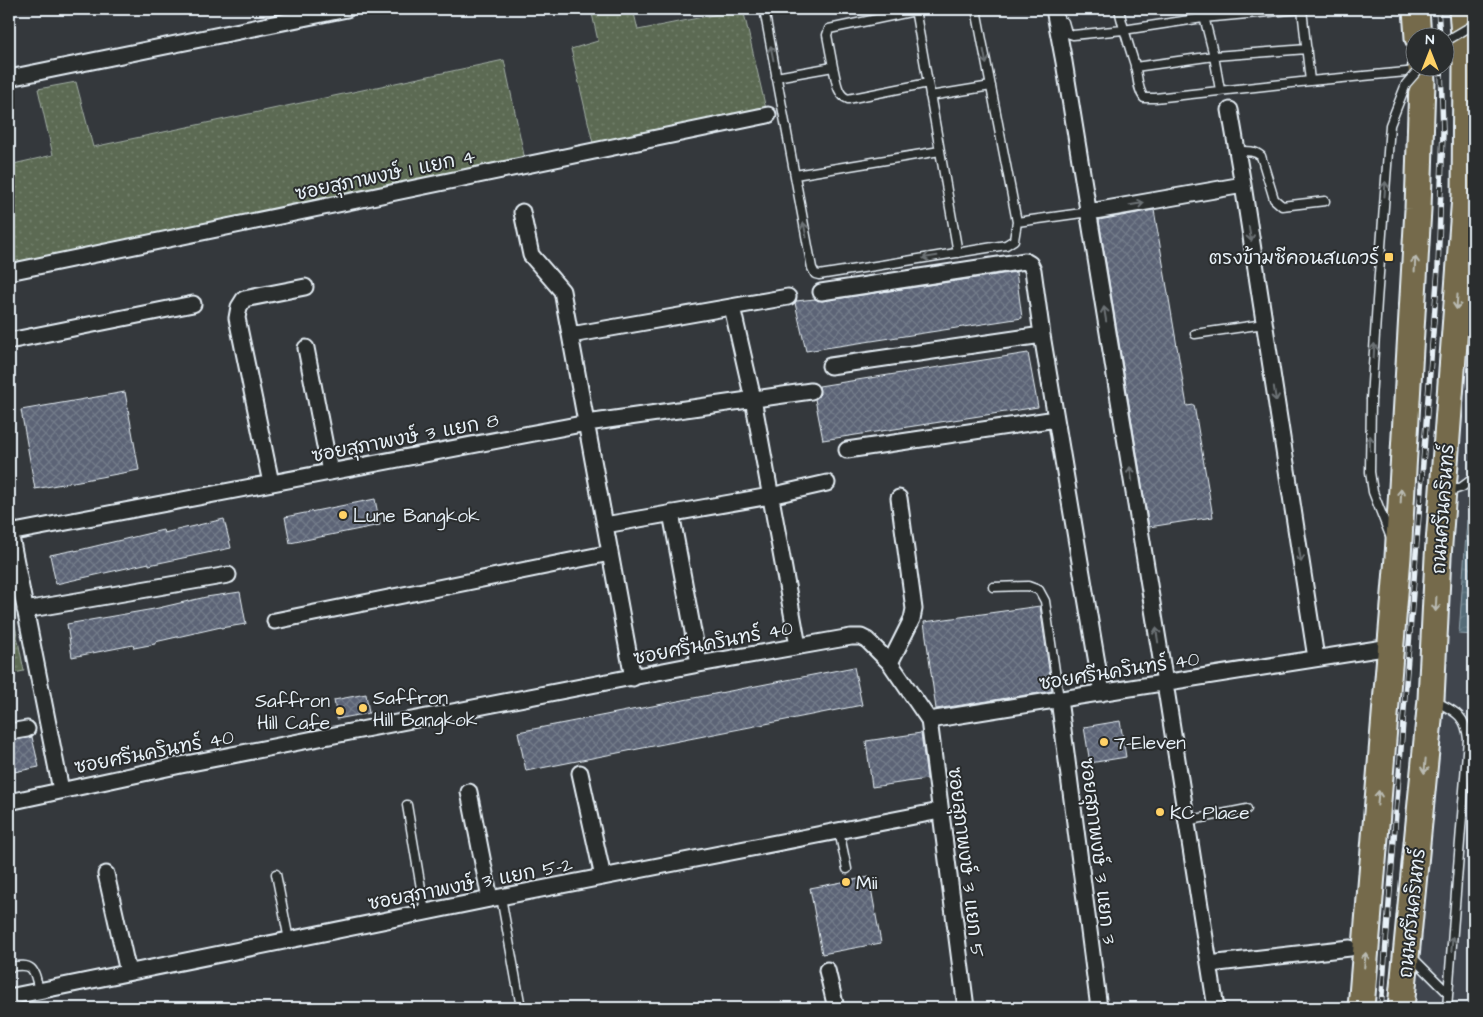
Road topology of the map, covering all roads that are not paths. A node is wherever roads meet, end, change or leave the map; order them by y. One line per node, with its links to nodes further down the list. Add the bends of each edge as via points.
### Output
1 (346, 9): 23 (street)
2 (764, 9): 22 (lane, one-way to 2)
3 (976, 9): 28 (lane, one-way to 28)
4 (1054, 9): 39 (street)
5 (1061, 9): 15 (lane, via 1065,29 1072,35)
6 (1119, 9): 15 (lane)
7 (1202, 9): 12 (lane)
8 (1302, 9): 12 (lane); 17 (lane)
9 (1416, 9): 14 (main road)
10 (1462, 9): 64 (main road, ถนนศรีนครินทร์, one-way to 64, via 1469,198)
11 (915, 10): 19 (lane, via 829,29 827,35); 27 (lane)
12 (1203, 18): 15 (lane); 18 (lane)
13 (1474, 25): 16 (lane, bridge)
14 (1417, 28)
15 (1123, 30): 20 (lane)
16 (1456, 35)
17 (1307, 49): 18 (lane); 26 (lane)
18 (1214, 56): 20 (lane); 29 (lane)
19 (833, 67): 22 (lane); 27 (lane, via 839,90 846,98)
20 (1135, 67): 29 (lane, via 1139,91 1144,98)
21 (1406, 71): 26 (lane)
22 (776, 77): 35 (lane)
23 (9, 78)
24 (1412, 78): 71 (lane, one-way to 24, bridge, via 1373,492 1370,472 1371,400 1390,125 1406,84)
25 (1421, 78): 71 (main road, one-way to 25, via 1418,209)
26 (1310, 81): 29 (lane)
27 (928, 83): 30 (lane)
28 (991, 86): 30 (lane); 40 (lane)
29 (1220, 90)
30 (930, 96): 33 (lane)
31 (1230, 110): 34 (street)
32 (768, 115): 42 (street, ซอยสุภาพงษ์ 1 แยก 4)
33 (940, 151): 35 (lane); 41 (lane)
34 (1237, 151): 36 (street); 37 (lane, via 1257,152 1261,156 1278,204)
35 (795, 175): 41 (lane, one-way to 35, via 816,275)
36 (1243, 186): 39 (street, one-way to 36); 48 (street, one-way to 48)
37 (1325, 201)
38 (522, 212): 50 (street, via 531,255 562,291)
39 (1088, 212): 40 (lane); 83 (street, one-way to 39)
40 (1017, 222): 41 (lane, via 1012,242)
41 (958, 252)
42 (9, 272)
43 (306, 288): 62 (street, via 244,299 237,318)
44 (821, 292): 51 (street, via 1025,261 1033,270)
45 (788, 297): 47 (street)
46 (193, 304): 52 (street)
47 (732, 307): 50 (street); 56 (street)
48 (1264, 324): 49 (lane); 79 (street, one-way to 79)
49 (1195, 334)
50 (571, 335): 58 (street)
51 (1042, 335): 54 (street); 57 (street)
52 (9, 341)
53 (306, 348): 60 (street)
54 (830, 366)
55 (811, 391): 56 (street, ซอยสุภาพงษ์ 3 แยก 8)
56 (753, 399): 58 (street, ซอยสุภาพงษ์ 3 แยก 8); 65 (street)
57 (1056, 419): 59 (street); 84 (street)
58 (587, 423): 60 (street, ซอยสุภาพงษ์ 3 แยก 8); 68 (street)
59 (847, 450)
60 (330, 472): 62 (street, ซอยสุภาพงษ์ 3 แยก 8)
61 (1474, 478): 64 (lane)
62 (271, 483): 69 (street, ซอยสุภาพงษ์ 3 แยก 8)
63 (827, 484): 65 (street)
64 (1443, 494): 86 (main road, ถนนศรีนครินทร์, one-way to 86)
65 (770, 496): 67 (street); 77 (street)
66 (899, 498): 80 (street, via 914,609)
67 (671, 513): 68 (street); 81 (street)
68 (605, 525): 70 (street)
69 (9, 531): 72 (street)
70 (610, 553): 76 (street); 82 (street)
71 (1398, 557): 78 (main road)
72 (12, 564): 75 (street)
73 (228, 575): 75 (street)
74 (993, 587): 85 (lane, via 1028,586 1039,590 1045,601)
75 (25, 610): 91 (street)
76 (275, 621)
77 (798, 646): 80 (street, ซอยศรีนครินทร์ 40, via 861,637); 81 (street, ซอยศรีนครินทร์ 40)
78 (1390, 647): 79 (street, ซอยศรีนครินทร์ 40); 120 (main road, one-way to 78)
79 (1316, 658): 83 (street, ซอยศรีนครินทร์ 40)
80 (890, 663): 87 (street, ซอยศรีนครินทร์ 40)
81 (699, 664): 82 (street, ซอยศรีนครินทร์ 40)
82 (633, 678): 91 (street, ซอยศรีนครินทร์ 40)
83 (1165, 683): 84 (street, ซอยศรีนครินทร์ 40); 97 (street)
84 (1102, 692): 85 (street, ซอยศรีนครินทร์ 40)
85 (1058, 699): 87 (street, ซอยศรีนครินทร์ 40); 118 (street, ซอยสุภาพงษ์ 3 แยก 3)
86 (1431, 699): 107 (main road, ถนนศรีนครินทร์, one-way to 107); 113 (lane, one-way to 86, via 1468,738 1460,716)
87 (929, 720): 96 (street, ซอยสุภาพงษ์ 3 แยก 5)
88 (27, 729): 89 (street)
89 (9, 732)
90 (580, 773): 102 (street)
91 (61, 790): 93 (street, ซอยศรีนครินทร์ 40)
92 (469, 792): 103 (street)
93 (9, 802)
94 (408, 805): 104 (lane)
95 (1246, 809): 97 (lane)
96 (940, 811): 98 (street, ซอยสุภาพงษ์ 3 แยก 5-2); 117 (street, ซอยสุภาพงษ์ 3 แยก 5)
97 (1186, 821): 108 (street)
98 (839, 831): 99 (lane); 102 (street, ซอยสุภาพงษ์ 3 แยก 5-2)
99 (848, 869)
100 (106, 874): 111 (street)
101 (276, 874): 105 (lane)
102 (603, 877): 103 (street, ซอยสุภาพงษ์ 3 แยก 5-2)
103 (496, 898): 104 (street, ซอยสุภาพงษ์ 3 แยก 5-2); 115 (lane)
104 (425, 912): 105 (street, ซอยสุภาพงษ์ 3 แยก 5-2)
105 (289, 940): 111 (street, ซอยสุภาพงษ์ 3 แยก 5-2)
106 (1350, 948): 108 (street)
107 (1407, 952): 113 (lane); 121 (main road, ถนนศรีนครินทร์)
108 (1209, 964): 119 (street)
109 (9, 968): 112 (lane, via 22,965 31,968)
110 (827, 970): 116 (street)
111 (128, 972): 112 (street, ซอยสุภาพงษ์ 3 แยก 5-2)
112 (39, 991): 114 (street, ซอยสุภาพงษ์ 3 แยก 5-2)
113 (1448, 993): 122 (lane)
114 (9, 997)
115 (520, 1002)
116 (836, 1008)
117 (966, 1008)
118 (1099, 1008)
119 (1216, 1008)
120 (1360, 1008)
121 (1401, 1008)
122 (1447, 1008)

